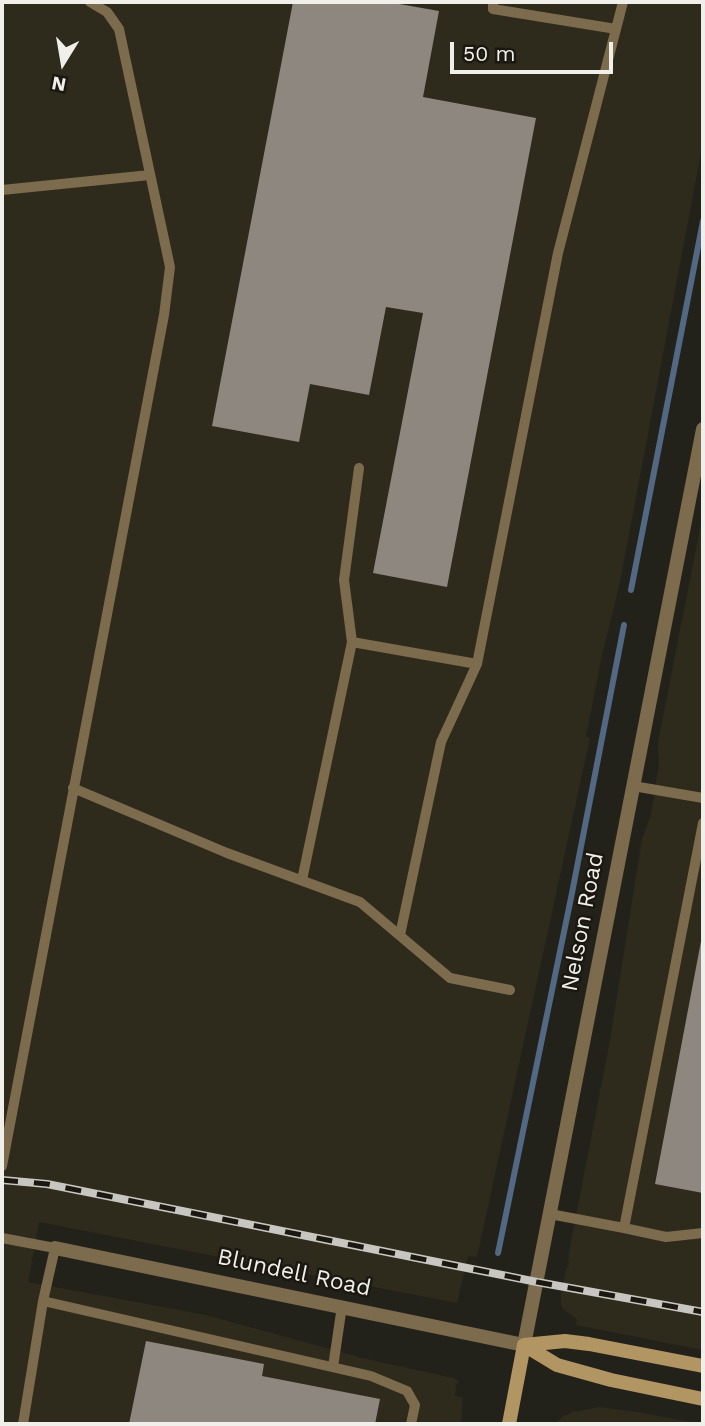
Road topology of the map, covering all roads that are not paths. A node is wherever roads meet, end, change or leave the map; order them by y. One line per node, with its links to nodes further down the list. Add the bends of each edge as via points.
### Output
1 (90, 2): 5 (lane, via 107,12 119,29)
2 (493, 2): 4 (lane, via 493,9)
3 (623, 2): 4 (lane)
4 (616, 29): 10 (lane, via 558,253)
5 (150, 175): 6 (lane); 12 (lane, via 170,267 164,315)
6 (2, 190)
7 (703, 429): 11 (street, Nelson Road)
8 (359, 468): 9 (lane, via 344,580)
9 (352, 642): 10 (lane); 15 (lane)
10 (477, 664): 16 (lane, via 441,741)
11 (633, 786): 13 (lane); 19 (street, Nelson Road)
12 (73, 788): 15 (lane); 18 (lane)
13 (703, 798)
14 (703, 823): 20 (lane)
15 (302, 880): 16 (lane, via 360,902)
16 (400, 935): 17 (lane, via 450,978)
17 (510, 990)
18 (2, 1166)
19 (550, 1214): 20 (lane); 26 (street, Nelson Road)
20 (624, 1228): 21 (lane, via 666,1237)
21 (703, 1233)
22 (2, 1238): 23 (lane)
23 (55, 1248): 24 (lane); 25 (street, Blundell Road)
24 (43, 1301): 28 (lane); 30 (lane)
25 (342, 1306): 26 (street, Blundell Road); 28 (lane)
26 (524, 1345): 27 (main road, Blundell Road, via 565,1341); 29 (main road, Blundell Road, via 557,1366); 32 (main road, Nelson Road)
27 (703, 1366)
28 (332, 1367): 31 (lane, via 407,1391 415,1405)
29 (703, 1399)
30 (23, 1424)
31 (411, 1424)
32 (509, 1424)

